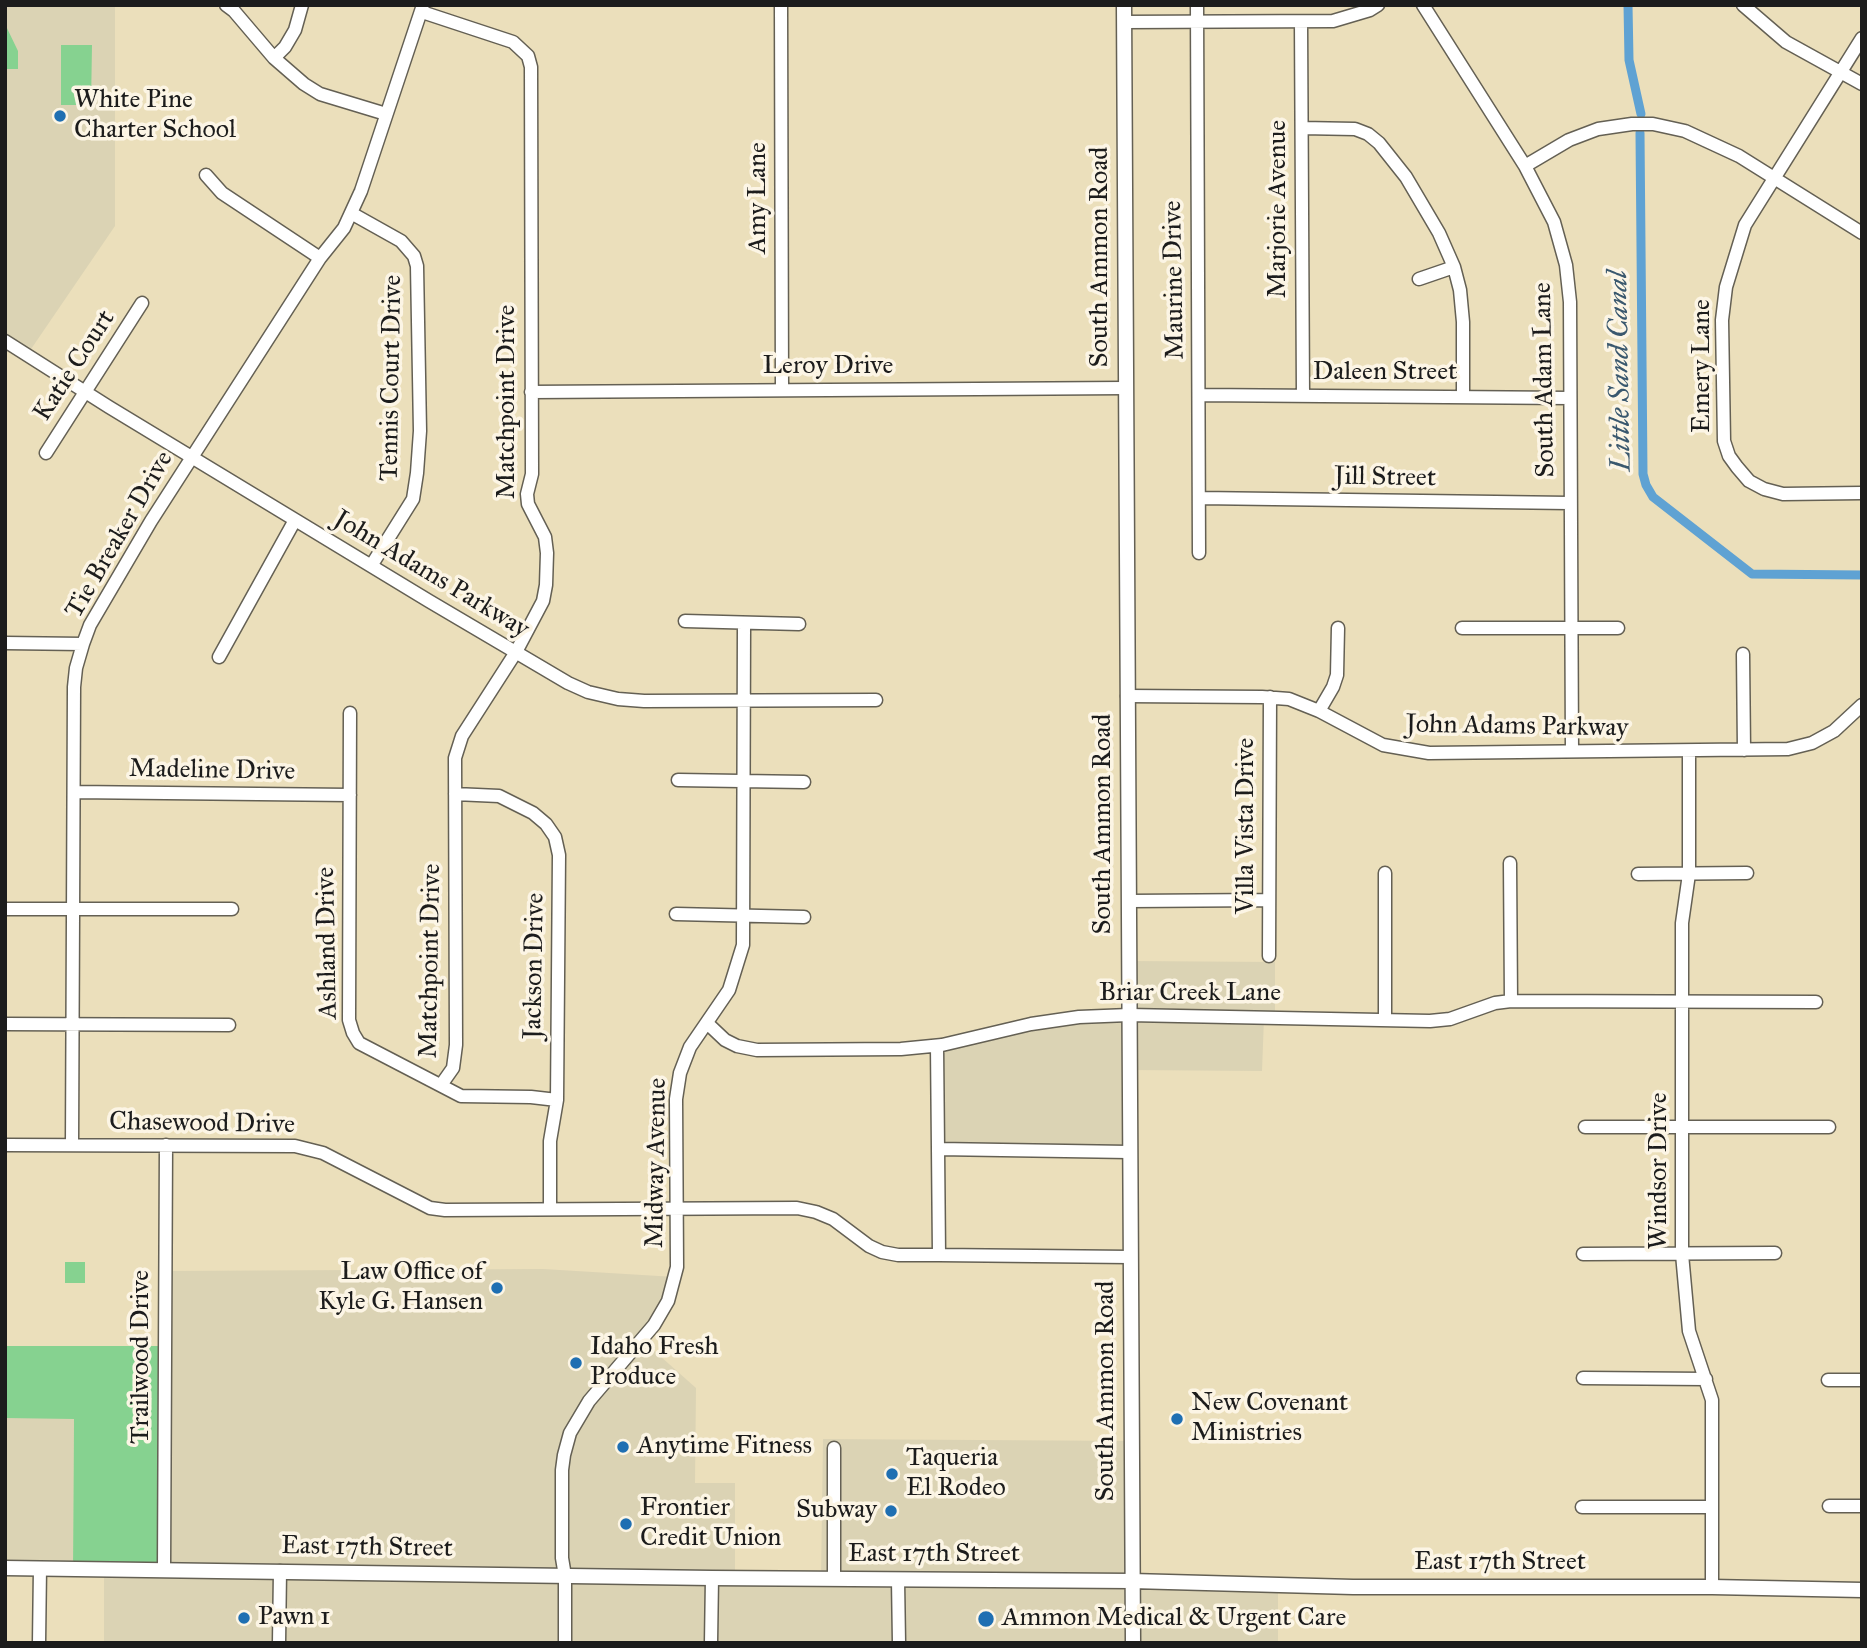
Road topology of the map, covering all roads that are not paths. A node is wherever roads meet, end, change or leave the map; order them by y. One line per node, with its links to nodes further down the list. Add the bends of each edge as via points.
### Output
1 (226, 5): 14 (street)
2 (302, 5): 14 (street, via 295,30)
3 (781, 5): 30 (street, Amy Lane)
4 (1124, 5): 11 (main road, South Ammon Road)
5 (1197, 5): 10 (street, Maurine Drive)
6 (1377, 5): 12 (street, via 1333,21)
7 (1423, 5): 19 (street, South Adam Lane)
8 (1743, 5): 15 (street, via 1786,42)
9 (423, 8): 17 (street, Tie Breaker Drive); 31 (street, Matchpoint Drive, via 513,42 528,56)
10 (1197, 21): 11 (street); 12 (street); 33 (street, Maurine Drive)
11 (1125, 22): 29 (main road, South Ammon Road)
12 (1301, 22): 18 (street, Marjorie Avenue)
13 (1862, 37): 15 (street, Emery Lane)
14 (274, 58): 17 (street, via 320,94)
15 (1841, 72): 16 (street); 21 (street, Emery Lane)
16 (1862, 84)
17 (386, 114): 22 (street, Tie Breaker Drive)
18 (1302, 128): 25 (street, via 1355,129 1379,143 1413,188); 34 (street, Marjorie Avenue)
19 (1525, 166): 21 (street, via 1598,129 1653,124 1685,131); 36 (street, South Adam Lane, via 1554,222 1566,265)
20 (206, 175): 24 (street, via 222,193)
21 (1773, 178): 23 (street); 39 (street, Emery Lane, via 1745,225 1726,287 1722,320 1724,441 1737,467 1764,489 1783,494)
22 (351, 214): 24 (street, Tie Breaker Drive); 44 (street, Tennis Court Drive, via 401,242 417,266 417,473 412,499)
23 (1862, 233)
24 (320, 258): 38 (street, Tie Breaker Drive)
25 (1454, 267): 26 (street); 35 (street, via 1463,322)
26 (1419, 279)
27 (142, 303): 32 (street, Katie Court)
28 (5, 341): 32 (street, John Adams Parkway)
29 (1125, 388): 30 (street, Leroy Drive); 57 (main road, South Ammon Road)
30 (782, 390): 31 (street, Leroy Drive)
31 (531, 392): 54 (street, Matchpoint Drive, via 532,474 527,494 545,537 547,569 542,601)
32 (86, 393): 37 (street, Katie Court); 38 (street, John Adams Parkway)
33 (1199, 395): 34 (street, Daleen Street); 40 (street, Maurine Drive)
34 (1303, 395): 35 (street, Daleen Street)
35 (1464, 396): 36 (street, Daleen Street)
36 (1570, 398): 41 (street, South Adam Lane)
37 (46, 453)
38 (191, 457): 42 (street, John Adams Parkway); 53 (street, Tie Breaker Drive)
39 (1862, 493)
40 (1200, 498): 41 (street, Jill Street); 43 (street, Maurine Drive)
41 (1569, 502): 50 (street, South Adam Lane)
42 (295, 520): 44 (street, John Adams Parkway); 56 (street)
43 (1199, 553)
44 (372, 566): 54 (street, John Adams Parkway)
45 (685, 621): 46 (street)
46 (744, 624): 47 (street); 59 (street, Midway Avenue)
47 (799, 624)
48 (1338, 628): 62 (street, via 1337,675)
49 (1462, 628): 50 (street)
50 (1571, 628): 51 (street); 65 (street, South Adam Lane)
51 (1618, 628)
52 (5, 643): 53 (street)
53 (83, 644): 70 (street, Tie Breaker Drive, via 74,687)
54 (516, 652): 59 (street, John Adams Parkway, via 568,683 602,695 644,701); 71 (street, Matchpoint Drive, via 462,736 455,758)
55 (1743, 654): 64 (street)
56 (219, 657)
57 (1127, 696): 58 (street, John Adams Parkway); 79 (main road, South Ammon Road)
58 (1270, 697): 62 (street, John Adams Parkway); 78 (street, Villa Vista Drive)
59 (744, 700): 60 (street, John Adams Parkway); 68 (street, Midway Avenue)
60 (876, 700)
61 (1862, 705): 64 (street, John Adams Parkway, via 1834,731 1812,743 1788,749)
62 (1319, 711): 65 (street, John Adams Parkway, via 1383,746 1399,749 1429,753)
63 (350, 713): 72 (street, Ashland Drive)
64 (1744, 750): 66 (street, John Adams Parkway)
65 (1572, 751): 66 (street, John Adams Parkway)
66 (1689, 751): 77 (street, Windsor Drive)
67 (678, 780): 68 (street)
68 (743, 781): 69 (street); 84 (street, Midway Avenue)
69 (804, 782)
70 (74, 792): 72 (street, Madeline Drive); 80 (street, Tie Breaker Drive)
71 (456, 794): 97 (street, Matchpoint Drive, via 456,1045 453,1068); 98 (street, Jackson Drive, via 499,796 533,813 555,837 559,855)
72 (349, 795): 97 (street, Ashland Drive, via 352,1033 359,1043)
73 (1510, 863): 87 (street)
74 (1385, 873): 91 (street)
75 (1747, 873): 77 (street)
76 (1639, 874): 77 (street)
77 (1689, 874): 88 (street, Windsor Drive, via 1682,923)
78 (1269, 900): 79 (street); 86 (street, Villa Vista Drive)
79 (1130, 901): 90 (main road, South Ammon Road)
80 (73, 908): 81 (street); 82 (street); 94 (street, Tie Breaker Drive)
81 (5, 909)
82 (232, 909)
83 (676, 914): 84 (street)
84 (743, 915): 85 (street); 92 (street, Midway Avenue, via 737,968 729,990)
85 (804, 916)
86 (1269, 956)
87 (1511, 1001): 88 (street, Briar Creek Lane); 91 (street, Briar Creek Lane, via 1450,1019)
88 (1683, 1001): 89 (street, Briar Creek Lane); 101 (street, Windsor Drive)
89 (1816, 1002)
90 (1129, 1015): 91 (street, Briar Creek Lane); 96 (street, Briar Creek Lane, via 1043,1022); 106 (main road, South Ammon Road)
91 (1385, 1019)
92 (707, 1023): 96 (street, Briar Creek Lane, via 725,1040 757,1050); 107 (street, Midway Avenue, via 680,1073)
93 (5, 1024): 94 (street)
94 (72, 1024): 95 (street); 103 (street, Tie Breaker Drive)
95 (229, 1025)
96 (937, 1046): 105 (street)
97 (442, 1085): 98 (street, Ashland Drive, via 474,1098)
98 (557, 1100): 108 (street, Jackson Drive, via 550,1141)
99 (1585, 1127): 101 (street)
100 (1829, 1127): 101 (street)
101 (1684, 1128): 111 (street, Windsor Drive)
102 (5, 1145): 103 (street, Chasewood Drive)
103 (72, 1145): 104 (street, Chasewood Drive)
104 (166, 1146): 108 (street, Chasewood Drive, via 295,1146 323,1153 430,1208); 125 (street, Trailwood Drive)
105 (938, 1149): 106 (street); 112 (street)
106 (1129, 1152): 113 (main road, South Ammon Road)
107 (677, 1208): 108 (street, Chasewood Drive); 112 (street, Chasewood Drive, via 797,1208 833,1219 882,1252); 127 (street, Midway Avenue, via 677,1266 668,1301 654,1325 589,1401 570,1433 562,1470)
108 (550, 1209)
109 (1775, 1253): 111 (street)
110 (1583, 1254): 111 (street)
111 (1682, 1254): 115 (street, Windsor Drive, via 1689,1331)
112 (939, 1255): 113 (street, Chasewood Drive)
113 (1130, 1257): 131 (main road, South Ammon Road)
114 (1583, 1378): 115 (street)
115 (1706, 1379): 122 (street, Windsor Drive, via 1712,1400)
116 (1828, 1380): 117 (street)
117 (1862, 1380)
118 (834, 1448): 129 (street)
119 (1829, 1506): 120 (street)
120 (1862, 1506)
121 (1582, 1507): 122 (street)
122 (1711, 1507): 132 (street, Windsor Drive)
123 (5, 1568): 124 (main road, East 17th Street)
124 (40, 1568): 125 (main road, East 17th Street); 134 (street)
125 (164, 1569): 126 (main road, East 17th Street)
126 (280, 1571): 127 (main road, East 17th Street); 135 (street)
127 (565, 1576): 128 (main road, East 17th Street); 136 (street, Midway Avenue)
128 (712, 1578): 129 (main road, East 17th Street); 137 (street)
129 (834, 1580): 130 (main road, East 17th Street)
130 (898, 1580): 131 (main road, East 17th Street); 138 (street)
131 (1132, 1581): 132 (main road, East 17th Street, via 1353,1587); 139 (main road, South Ammon Road)
132 (1712, 1587): 133 (main road, East 17th Street)
133 (1862, 1590)
134 (39, 1643)
135 (279, 1643)
136 (565, 1643)
137 (711, 1643)
138 (899, 1643)
139 (1133, 1643)

